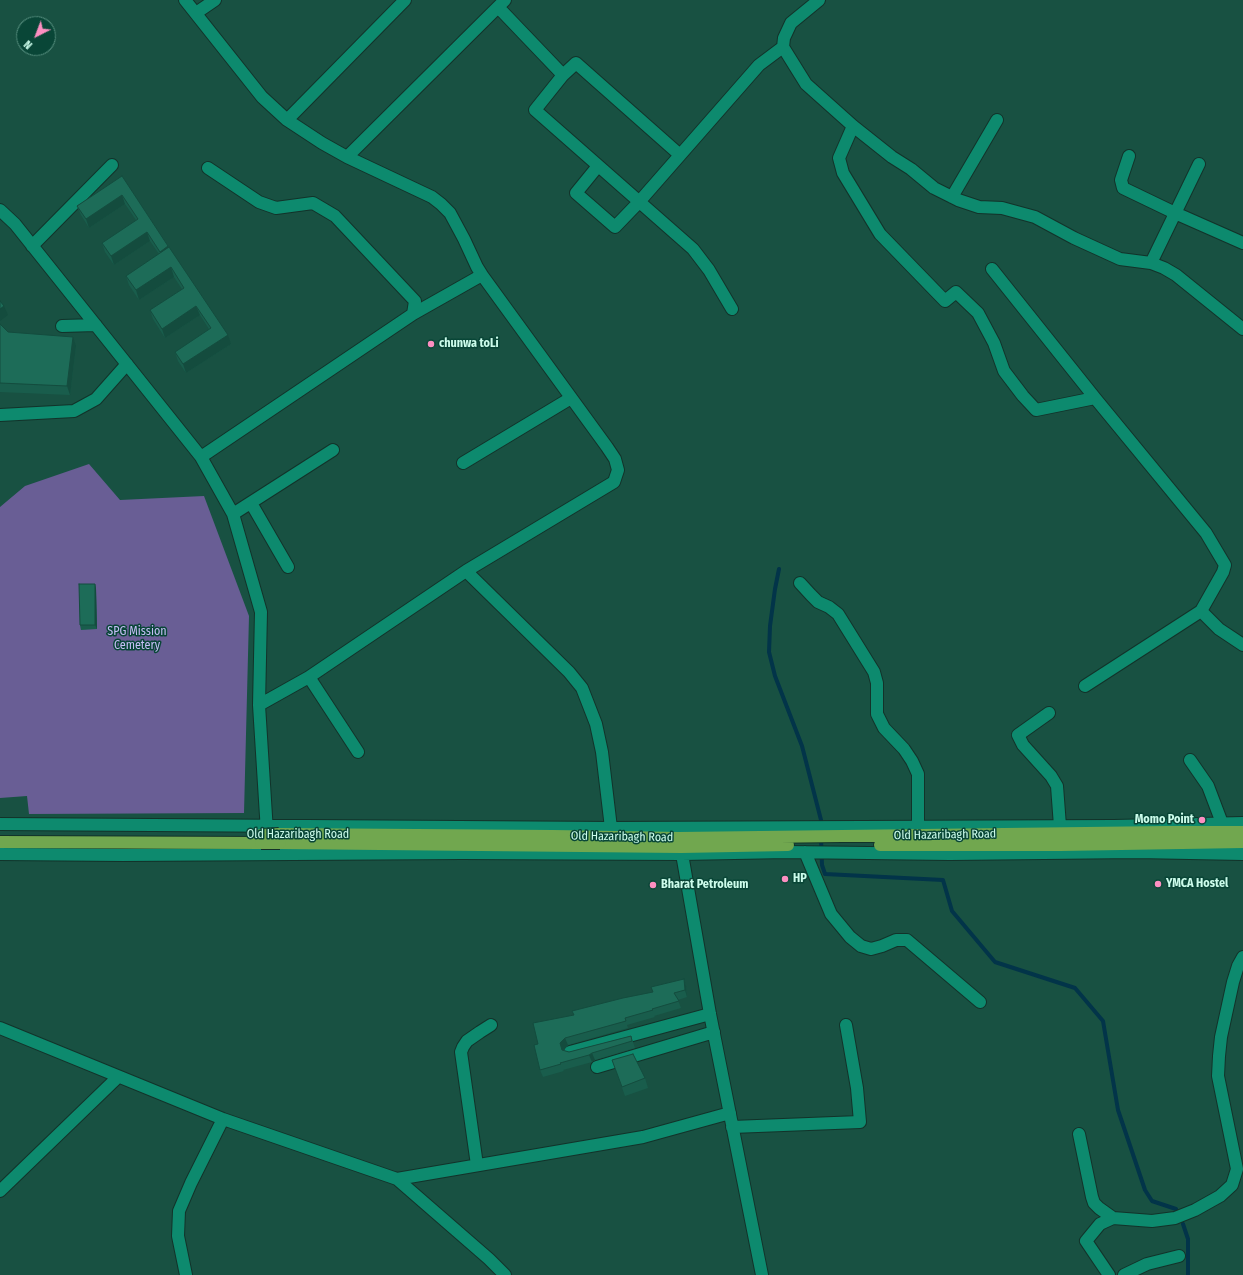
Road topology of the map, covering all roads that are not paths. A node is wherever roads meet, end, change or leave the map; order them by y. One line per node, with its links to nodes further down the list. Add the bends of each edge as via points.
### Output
1 (186, 0): 6 (street)
2 (215, 0): 6 (street)
3 (405, 0): 9 (street)
4 (819, 0): 7 (street, via 791,23 784,38)
5 (502, 4): 8 (street); 14 (street)
6 (196, 13): 9 (street, via 262,97)
7 (783, 48): 11 (street, via 806,84); 12 (street, via 759,65)
8 (563, 76): 12 (street, via 576,63); 17 (street, via 535,110)
9 (287, 120): 14 (street)
10 (997, 120): 19 (street)
11 (853, 126): 19 (street, via 934,188); 35 (street, via 839,158 843,173 880,234 946,301 956,292 978,314 994,343 1004,371 1022,396 1036,410)
12 (680, 156): 20 (street)
13 (1129, 156): 22 (street, via 1121,180 1123,188)
14 (347, 157): 27 (street, via 432,197 441,204 450,213)
15 (1199, 164): 22 (street)
16 (112, 165): 24 (street)
17 (598, 166): 20 (street); 20 (street, via 576,193 615,228)
18 (208, 168): 29 (street, via 259,202 276,208 313,203 335,216 415,301)
19 (952, 196): 25 (street, via 979,207 1002,208 1035,217 1120,259)
20 (639, 202): 28 (street, via 693,249)
21 (0, 210): 24 (street)
22 (1175, 213): 23 (street); 25 (street)
23 (1243, 243)
24 (32, 246): 30 (street)
25 (1151, 263): 32 (street, via 1176,275)
26 (992, 269): 35 (street)
27 (482, 275): 29 (street); 34 (street)
28 (732, 309)
29 (413, 314): 38 (street)
30 (96, 325): 31 (street); 33 (street)
31 (62, 326)
32 (1243, 330)
33 (127, 364): 36 (street, via 96,399 74,411); 38 (street)
34 (571, 398): 39 (street); 43 (street, via 615,459 618,470 614,482)
35 (1095, 398): 45 (street, via 1206,533 1225,565)
36 (0, 415)
37 (333, 450): 40 (street)
38 (201, 457): 41 (street)
39 (462, 463)
40 (251, 503): 41 (street); 42 (street)
41 (233, 514): 49 (street, via 261,612)
42 (288, 567)
43 (466, 571): 47 (street); 58 (street, via 582,688 596,724 602,752)
44 (800, 583): 57 (street, via 815,598 838,614 874,672 878,683 877,714 884,728 912,761 918,774)
45 (1201, 611): 46 (street, via 1219,629); 48 (street)
46 (1243, 645)
47 (309, 677): 49 (street); 51 (street)
48 (1085, 686)
49 (259, 705): 61 (street)
50 (1049, 713): 56 (street, via 1018,735 1023,745 1057,786)
51 (358, 752)
52 (1190, 760): 53 (street, via 1208,786)
53 (1222, 823): 55 (street); 56 (street)
54 (0, 824): 61 (street)
55 (1243, 824)
56 (1060, 826): 57 (street)
57 (918, 827): 62 (street)
58 (611, 828): 61 (street); 65 (street)
59 (1243, 832): 62 (main road, Old Hazaribagh Road)
60 (0, 834): 61 (main road, Old Hazaribagh Road)
61 (263, 835): 63 (main road, Old Hazaribagh Road); 65 (main road, Old Hazaribagh Road, bridge, via 280,839 681,847); 69 (street)
62 (829, 840): 64 (main road, Old Hazaribagh Road, via 1060,845); 65 (main road, Old Hazaribagh Road); 65 (street); 68 (street, via 950,854)
63 (0, 842)
64 (1243, 842)
65 (813, 843): 67 (street); 71 (street, via 831,914 850,937 861,946 871,949 896,940 908,940)
66 (0, 854): 69 (street)
67 (682, 854): 69 (street); 72 (street)
68 (1243, 854)
69 (268, 855)
70 (1243, 957): 86 (street, via 1233,982 1221,1037 1218,1076)
71 (980, 1002)
72 (710, 1014): 76 (street); 77 (street)
73 (491, 1025): 84 (street, via 467,1042 461,1052)
74 (846, 1026): 82 (street, via 860,1122)
75 (0, 1028): 79 (street)
76 (714, 1032): 78 (street); 80 (street)
77 (570, 1052)
78 (597, 1067)
79 (118, 1076): 81 (street); 87 (street)
80 (730, 1113): 82 (street); 84 (street, via 643,1137)
81 (223, 1119): 85 (street); 90 (street, via 179,1211 178,1236)
82 (732, 1127): 92 (street)
83 (1079, 1134): 88 (street, via 1094,1203)
84 (477, 1165): 85 (street)
85 (397, 1179): 91 (street)
86 (1239, 1181): 88 (street, via 1220,1196 1175,1218 1152,1221)
87 (0, 1191)
88 (1113, 1218): 93 (street, via 1100,1224 1086,1242)
89 (1179, 1256): 94 (street, via 1147,1264)
90 (186, 1275)
91 (505, 1275)
92 (762, 1275)
93 (1109, 1275)
94 (1124, 1275)

